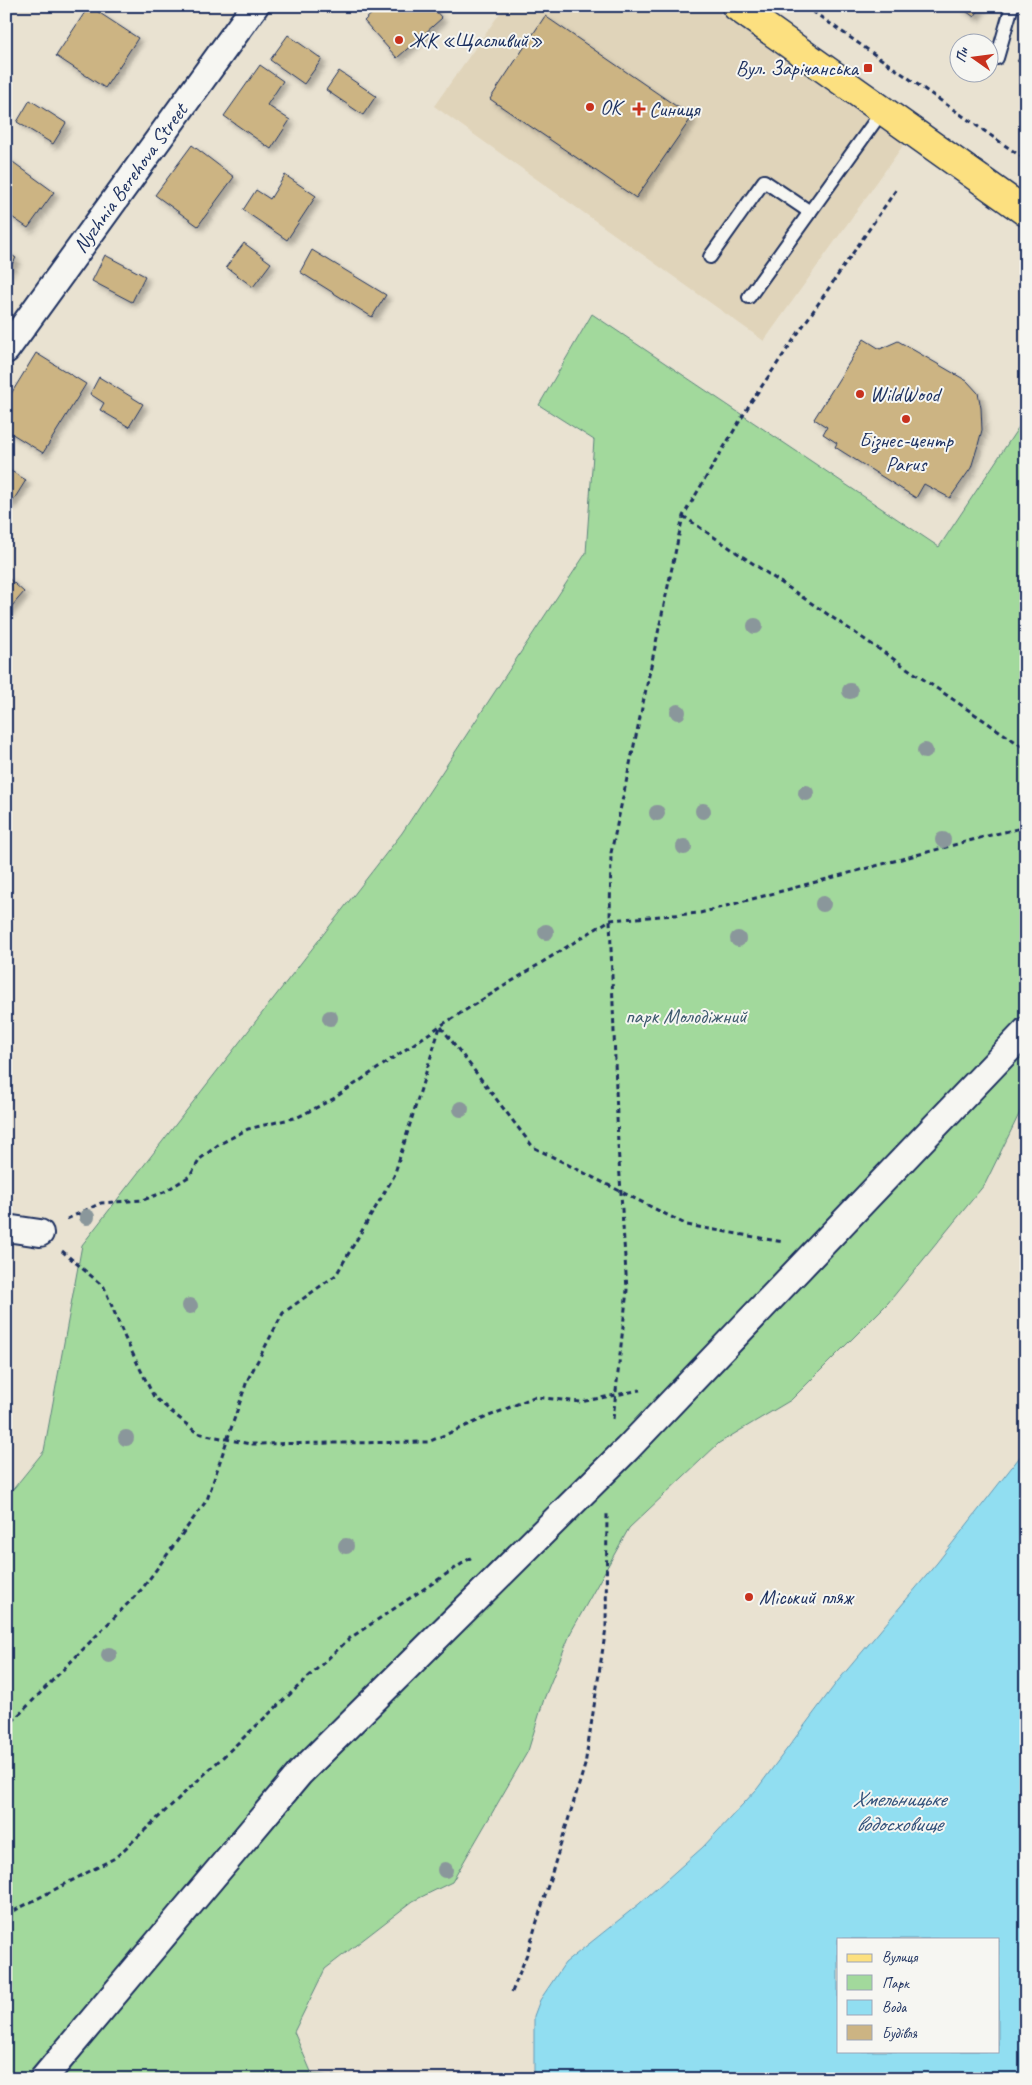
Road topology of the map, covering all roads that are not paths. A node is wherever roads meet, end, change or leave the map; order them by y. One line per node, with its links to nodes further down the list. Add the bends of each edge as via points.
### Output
1 (254, 6): 10 (street, Nyzhnia Berehova Street)
2 (736, 6): 5 (main road)
3 (1012, 6): 4 (lane)
4 (1000, 48)
5 (882, 110): 6 (lane); 7 (main road)
6 (810, 212): 8 (lane, via 764,181); 9 (lane)
7 (1026, 212)
8 (710, 257)
9 (749, 297)
10 (6, 350)
11 (1026, 1031): 14 (street, via 608,1467 300,1773)
12 (6, 1228): 13 (street)
13 (40, 1233)
14 (43, 2079)

